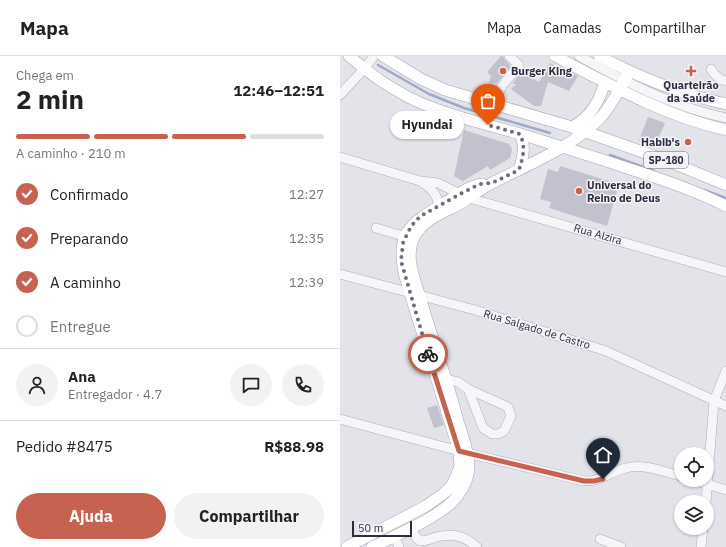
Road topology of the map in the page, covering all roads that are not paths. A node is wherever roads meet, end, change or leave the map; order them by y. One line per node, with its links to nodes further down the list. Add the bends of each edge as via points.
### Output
1 (349, 56): 8 (main road, SP-180)
2 (374, 56): 8 (street)
3 (383, 56): 14 (main road, SP-180, via 428,83)
4 (509, 56): 14 (street, via 519,65 502,86)
5 (556, 56): 11 (main road)
6 (579, 56): 10 (street)
7 (599, 56): 10 (main road)
8 (364, 69): 13 (street); 21 (main road, SP-180, via 396,90 432,107)
9 (711, 69): 12 (street)
10 (624, 81): 11 (main road); 15 (main road, via 672,89); 16 (street, via 697,111); 19 (main road, via 664,110); 20 (main road, via 602,116)
11 (605, 82): 18 (main road, via 594,109)
12 (726, 82)
13 (340, 95)
14 (493, 104): 17 (main road, SP-180)
15 (726, 104)
16 (726, 118)
17 (560, 123): 18 (main road, SP-180); 22 (main road, via 563,135)
18 (572, 127): 20 (main road, SP-180)
19 (726, 130)
20 (585, 132): 22 (main road); 26 (main road, SP-180, via 668,161)
21 (520, 134): 22 (main road, SP-180); 24 (main road, via 524,150)
22 (561, 147): 24 (main road); 29 (main road, SP-180, via 665,181)
23 (340, 157): 25 (street, Rua Alzira)
24 (519, 170): 27 (main road, via 492,183 480,184)
25 (420, 181): 27 (street, Rua Alzira, via 438,184); 28 (street, Rua Alzira, via 435,192)
26 (726, 185)
27 (464, 196): 28 (main road); 31 (main road, via 460,198 458,205 424,225); 32 (street, Rua Alzira)
28 (439, 206): 31 (main road, via 415,221)
29 (726, 206)
30 (376, 228): 31 (street)
31 (410, 237): 34 (main road, via 401,251 401,261)
32 (726, 272)
33 (340, 274): 34 (street, Rua Salgado de Castro)
34 (415, 294): 36 (main road); 38 (street, Rua Salgado de Castro, via 476,310 606,351)
35 (726, 371): 38 (street)
36 (442, 381): 37 (street, via 458,382); 42 (main road)
37 (468, 389): 37 (street, via 483,428 492,434 504,431 512,416 508,407)
38 (714, 401): 39 (street, Rua Salgado de Castro); 41 (street)
39 (726, 406)
40 (340, 420): 42 (street)
41 (711, 447)
42 (463, 452): 43 (street, via 584,481 603,479 624,468 634,466); 46 (main road, via 469,466 466,482 453,501 444,510); 50 (main road, via 456,478 443,494 426,506)
43 (674, 474)
44 (714, 486): 45 (street)
45 (726, 490)
46 (410, 528): 48 (main road); 53 (street, via 420,541 456,535 470,540)
47 (702, 535): 55 (street)
48 (394, 536): 51 (main road); 52 (street)
49 (600, 539): 54 (street)
50 (347, 547)
51 (372, 547)
52 (399, 547)
53 (477, 547)
54 (621, 547)
55 (701, 547)

